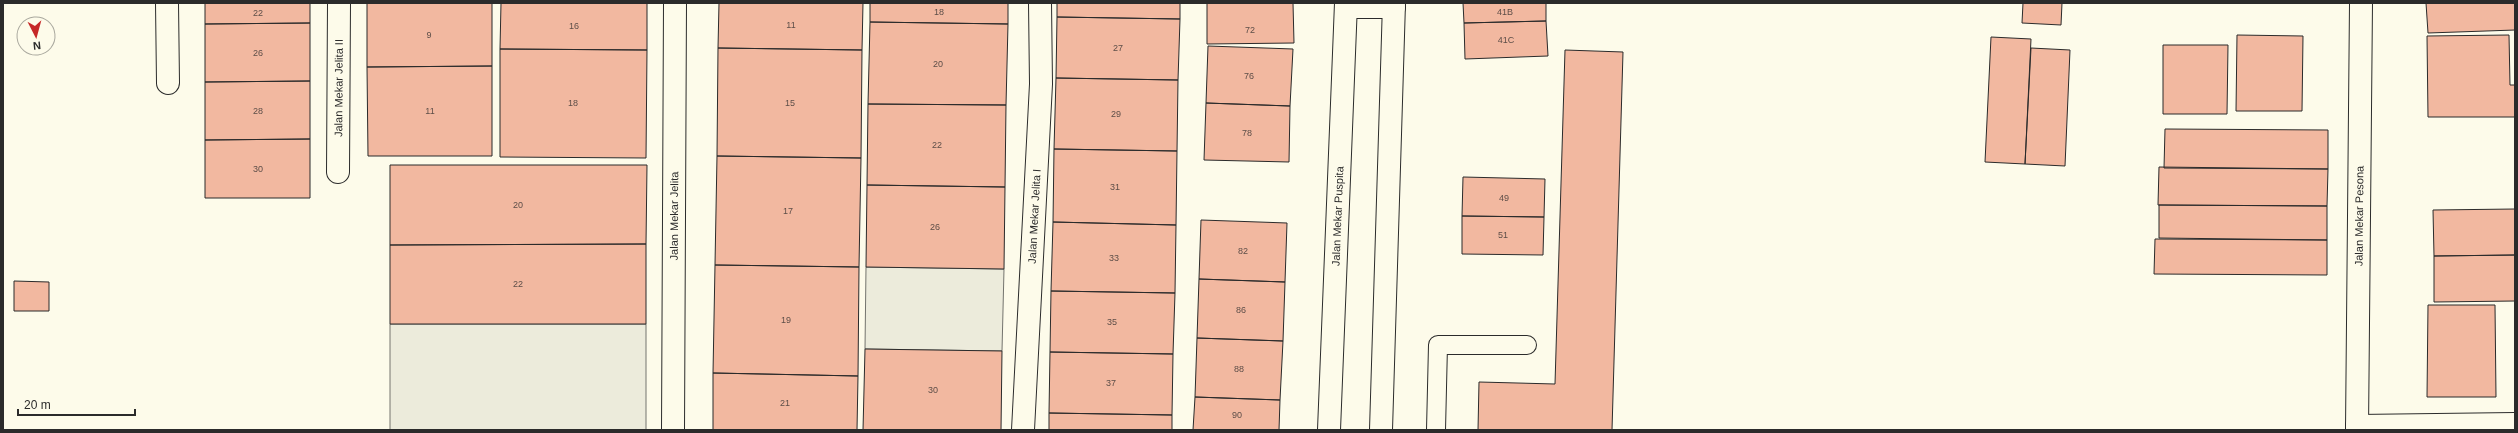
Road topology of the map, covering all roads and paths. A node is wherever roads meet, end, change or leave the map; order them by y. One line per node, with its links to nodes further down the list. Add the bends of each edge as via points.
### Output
1 (167, 3): 8 (street)
2 (339, 3): 9 (street, Jalan Mekar Jelita II)
3 (675, 3): 13 (street, Jalan Mekar Jelita)
4 (1040, 3): 14 (street, Jalan Mekar Jelita I, via 1040,84)
5 (2361, 3): 12 (street, Jalan Mekar Pesona)
6 (1346, 5): 7 (street); 15 (street, Jalan Mekar Puspita)
7 (1394, 5): 16 (street)
8 (168, 83)
9 (338, 172)
10 (1527, 345): 17 (lane, via 1438,345)
11 (2515, 424): 12 (street)
12 (2357, 428)
13 (673, 430)
14 (1023, 430)
15 (1329, 430)
16 (1381, 430)
17 (1436, 430)

